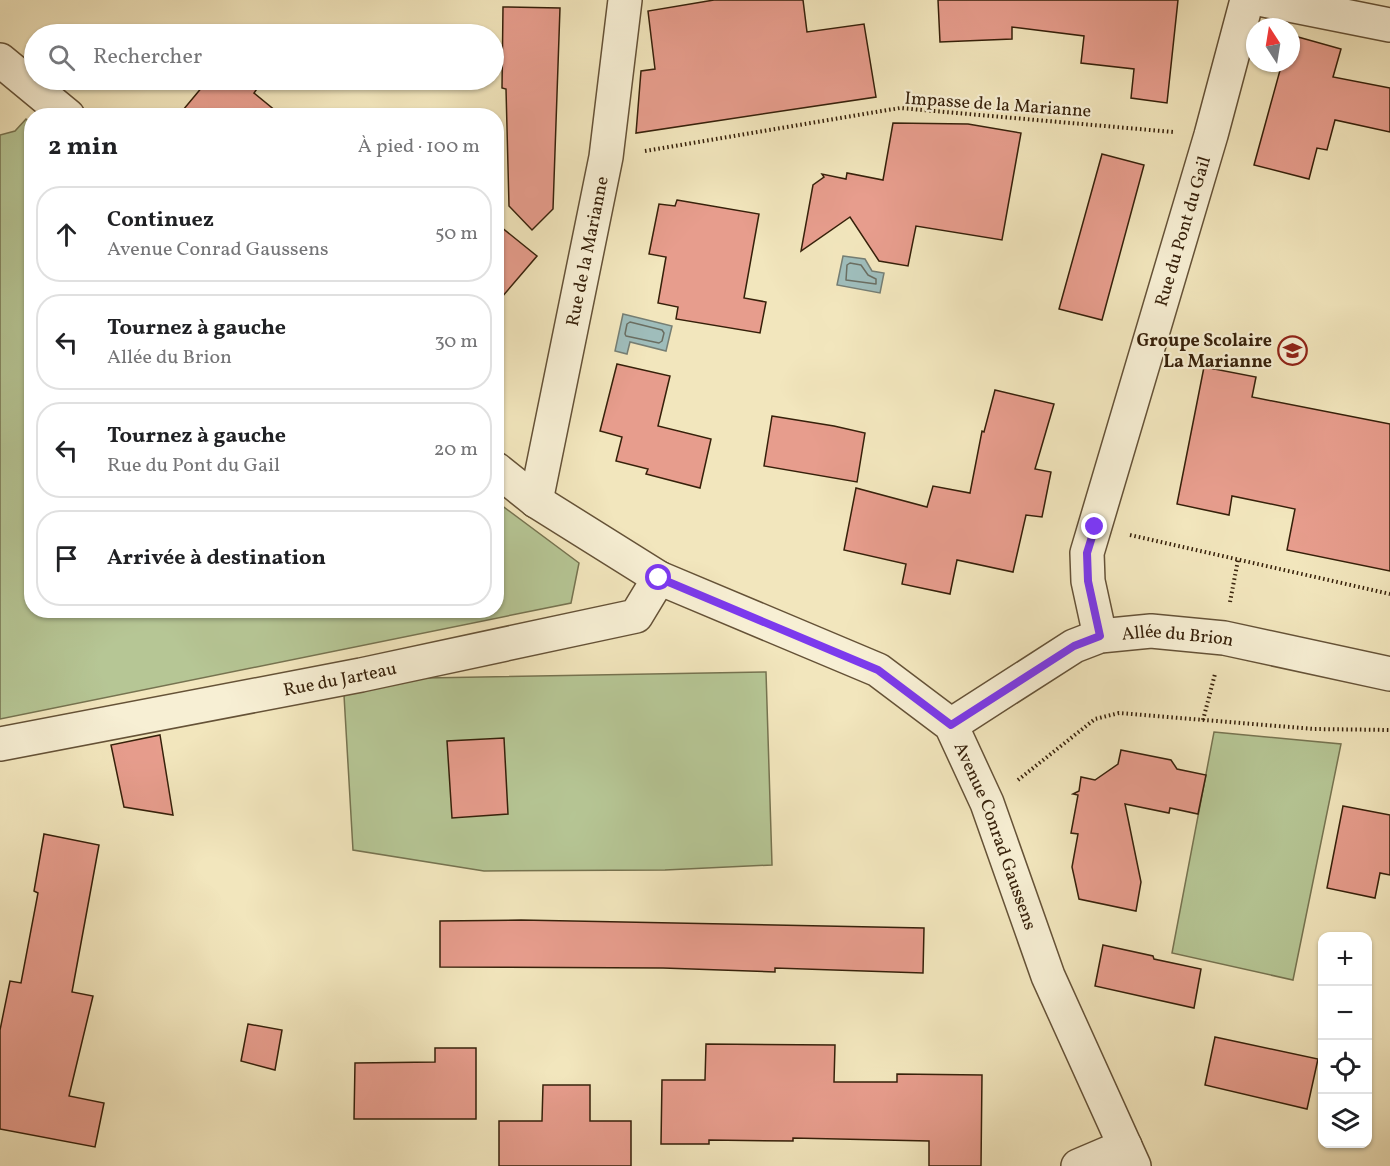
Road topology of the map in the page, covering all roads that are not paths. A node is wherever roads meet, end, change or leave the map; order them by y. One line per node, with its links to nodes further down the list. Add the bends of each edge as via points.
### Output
1 (625, 0): 10 (street, Rue de la Marianne, via 606,158)
2 (1247, 0): 12 (street, Rue du Pont du Gail, via 1087,553 1088,581)
3 (1264, 0): 4 (street)
4 (1390, 25)
5 (0, 60): 6 (street)
6 (24, 80)
7 (36, 90): 8 (street)
8 (58, 108)
9 (504, 475): 10 (street, Avenue Conrad Gaussens)
10 (536, 501): 11 (street, Avenue Conrad Gaussens)
11 (659, 578): 14 (street, Avenue Conrad Gaussens, via 878,670); 15 (street, Rue du Jarteau, via 636,616 361,675)
12 (1100, 636): 13 (street, Allée du Brion, via 1151,632 1224,638); 14 (street, Allée du Brion, via 1074,646)
13 (1390, 674)
14 (951, 725): 16 (street, Avenue Conrad Gaussens, via 987,803 1048,976)
15 (0, 744)
16 (1130, 1156): 17 (street)
17 (1078, 1166)

